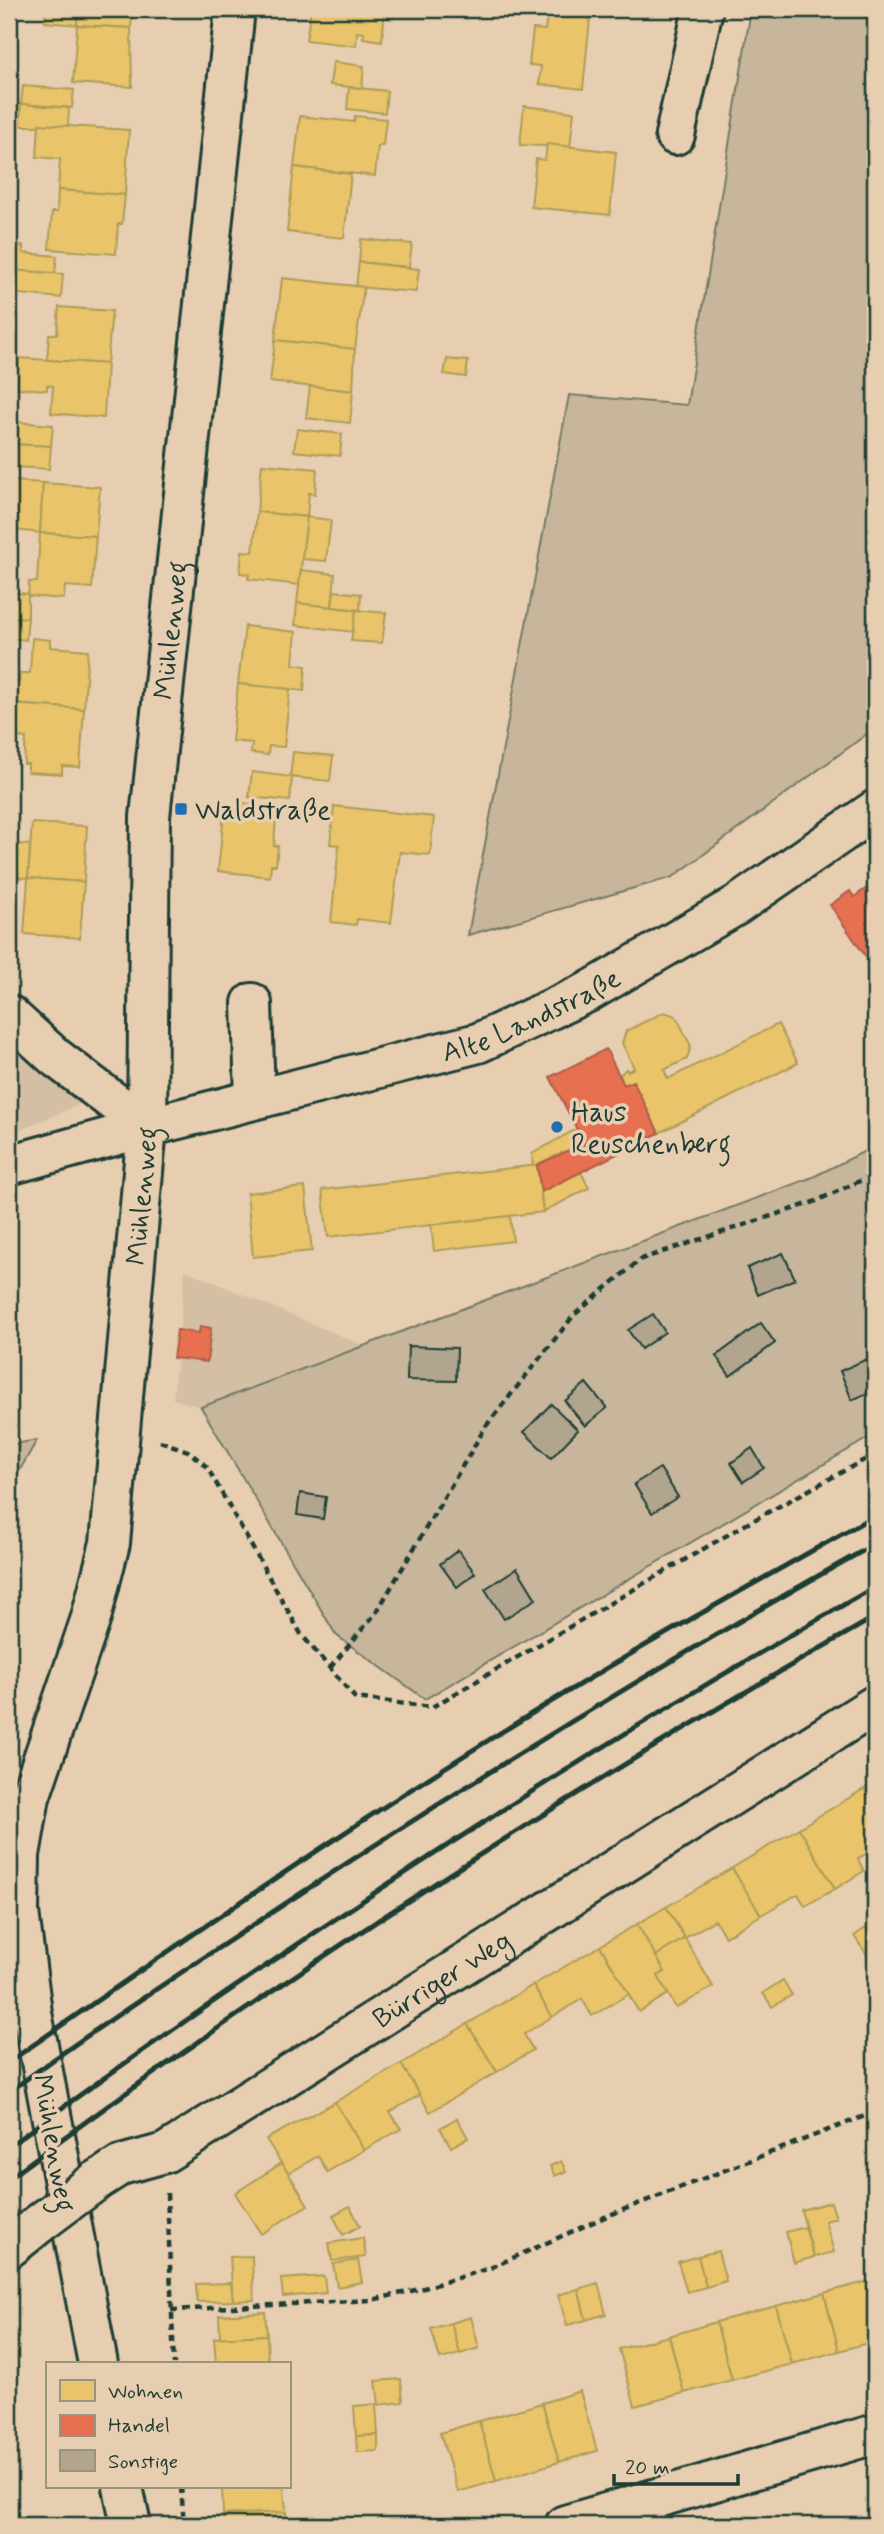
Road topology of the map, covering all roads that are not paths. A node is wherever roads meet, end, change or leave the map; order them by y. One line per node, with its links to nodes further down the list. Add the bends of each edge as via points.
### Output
1 (235, 9): 8 (street, Mühlenweg, via 150,817)
2 (703, 9): 3 (street)
3 (674, 135)
4 (875, 810): 7 (street, Alte Landstraße, via 737,905 588,992 478,1043)
5 (252, 1003): 7 (street)
6 (9, 1015): 8 (street, via 55,1057)
7 (255, 1099): 8 (street, Alte Landstraße)
8 (147, 1127): 9 (street, Alte Landstraße); 12 (street, Mühlenweg, via 110,1543 91,1618 30,1797 20,1854 19,1912 32,2013)
9 (9, 1166)
10 (875, 1705): 11 (street, Bürriger Weg, bridge, via 165,2153 121,2165 96,2180)
11 (9, 2248)
12 (98, 2362)
13 (875, 2434): 16 (street)
14 (123, 2488): 15 (street)
15 (131, 2525)
16 (565, 2525)

